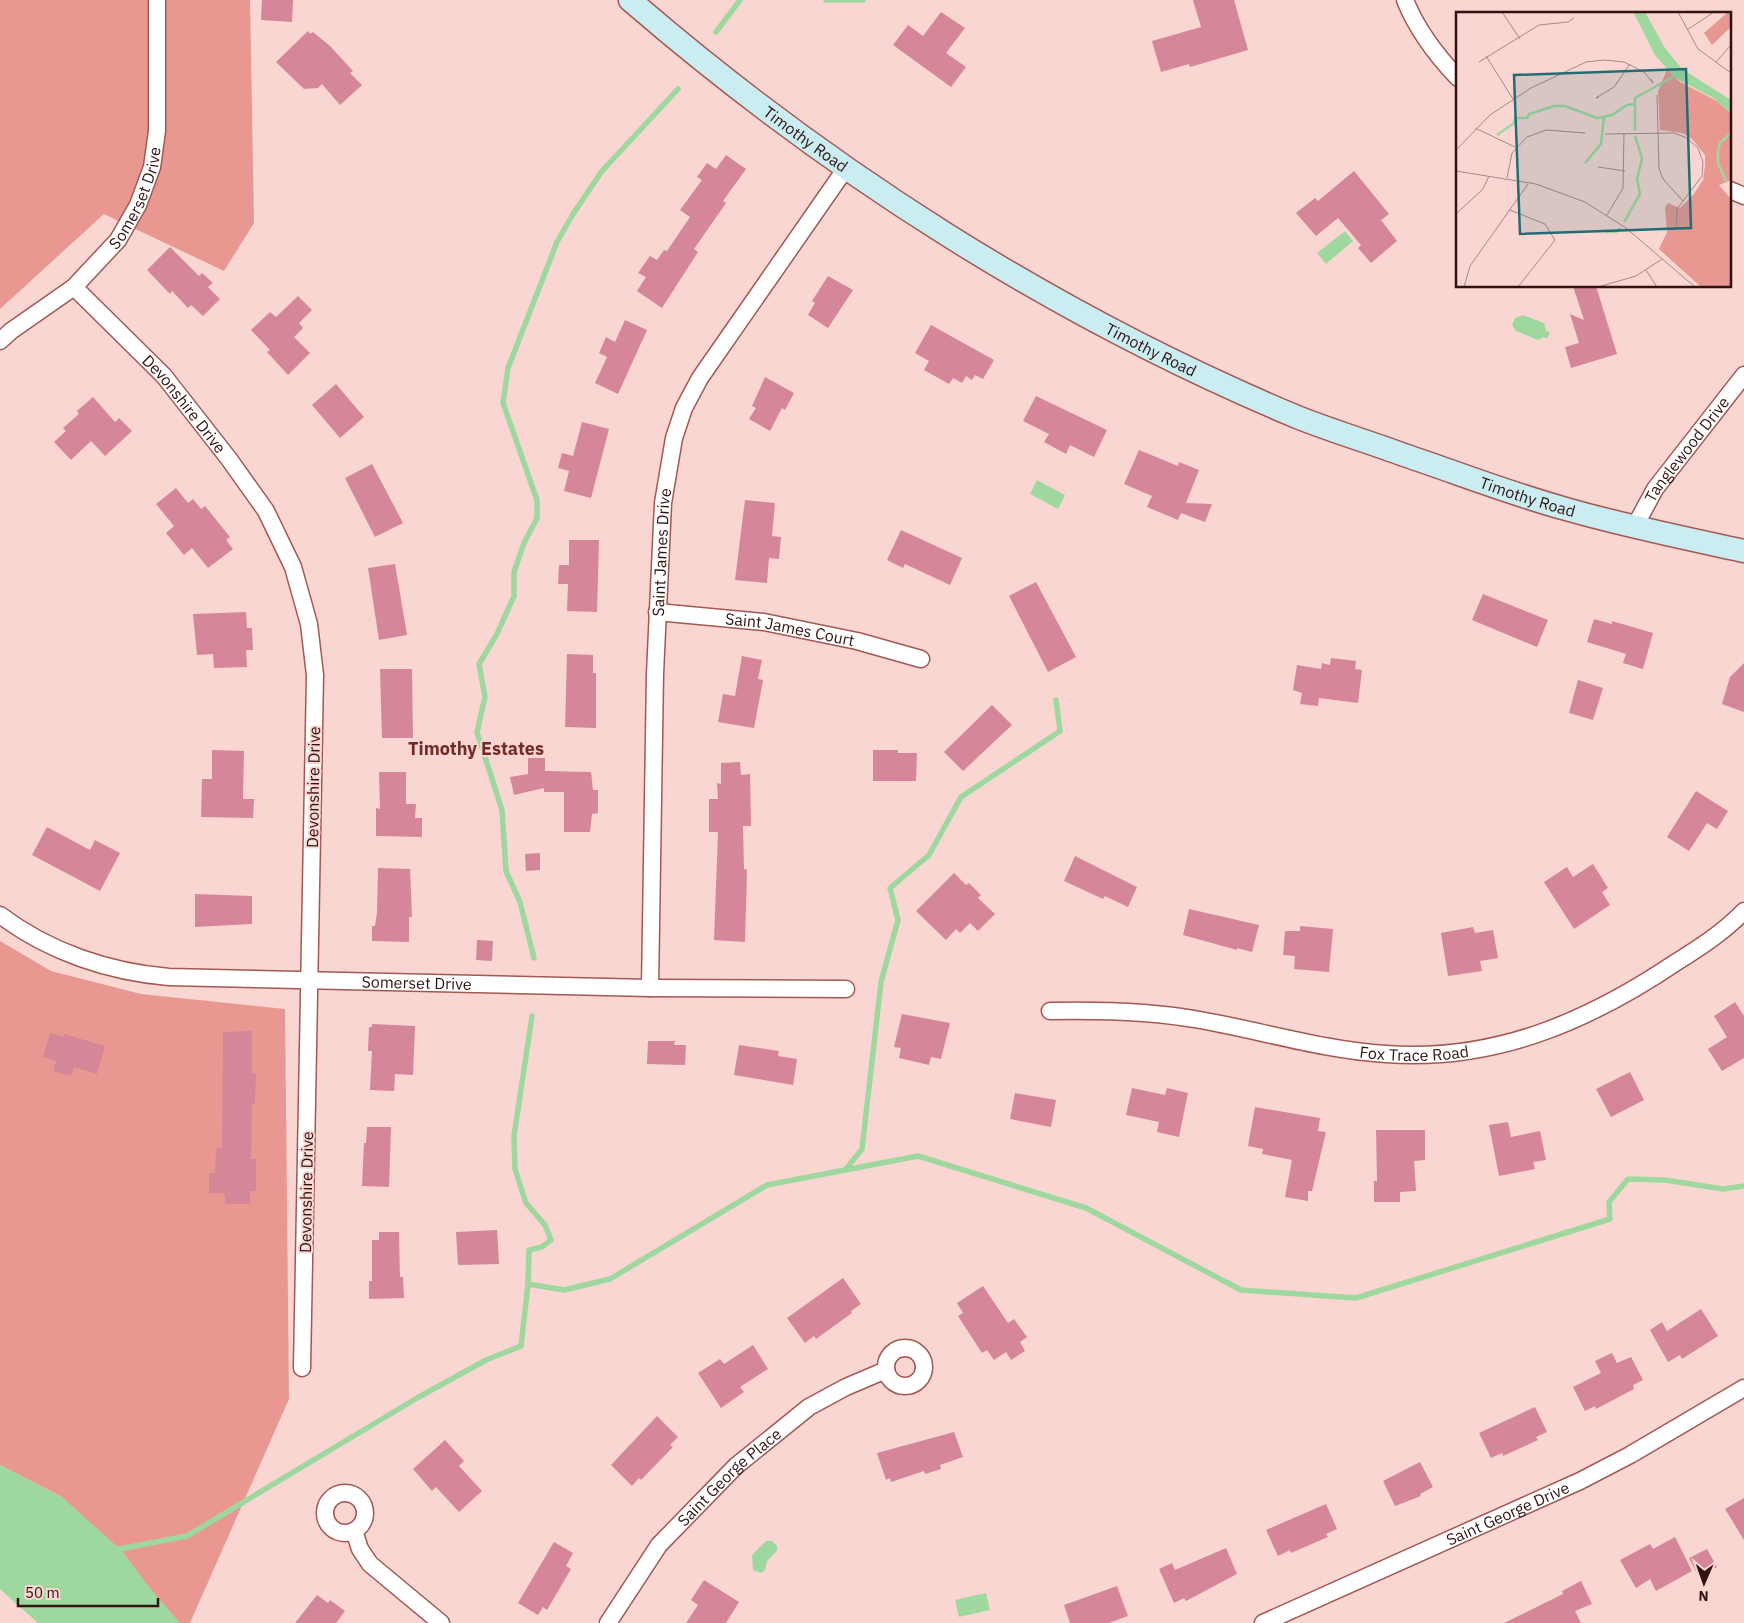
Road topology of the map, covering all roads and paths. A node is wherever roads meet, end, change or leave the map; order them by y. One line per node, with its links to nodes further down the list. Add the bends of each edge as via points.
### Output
1 (157, 0): 8 (street, Somerset Drive, via 158,131 152,167 138,205 118,240)
2 (630, 0): 5 (main road, Timothy Road, via 738,88)
3 (1405, 0): 4 (street, via 1422,34)
4 (1456, 76)
5 (846, 168): 11 (main road, Timothy Road, via 958,242 1066,304 1249,396 1301,418 1495,486); 13 (street, Saint James Drive, via 715,353 684,408 674,438 663,503)
6 (1732, 191): 7 (street)
7 (1744, 196)
8 (74, 287): 9 (street, Somerset Drive); 17 (street, Devonshire Drive, via 164,376 206,429 266,511 293,567 309,624 315,675)
9 (0, 341)
10 (1744, 375): 11 (street, Tanglewood Drive, via 1655,489)
11 (1634, 528): 12 (main road, Timothy Road)
12 (1744, 551)
13 (657, 612): 14 (street, Saint James Court, via 764,622 857,641); 18 (street, Saint James Drive)
14 (921, 659)
15 (1744, 911): 20 (street, Fox Trace Road, via 1708,941 1636,989 1584,1017 1541,1034 1440,1054 1377,1053 1155,1013)
16 (0, 915): 17 (street, Somerset Drive, via 68,953 142,975)
17 (310, 980): 18 (street, Somerset Drive); 21 (street, Devonshire Drive)
18 (650, 988): 19 (street, Somerset Drive)
19 (846, 989)
20 (1050, 1011)
21 (302, 1368)
22 (886, 1370): 26 (street, Saint George Place, via 809,1408 736,1466 659,1545)
23 (1744, 1388): 27 (street, Saint George Drive, via 1580,1481)
24 (354, 1531): 25 (street, via 370,1564)
25 (441, 1623)
26 (608, 1623)
27 (1263, 1623)

